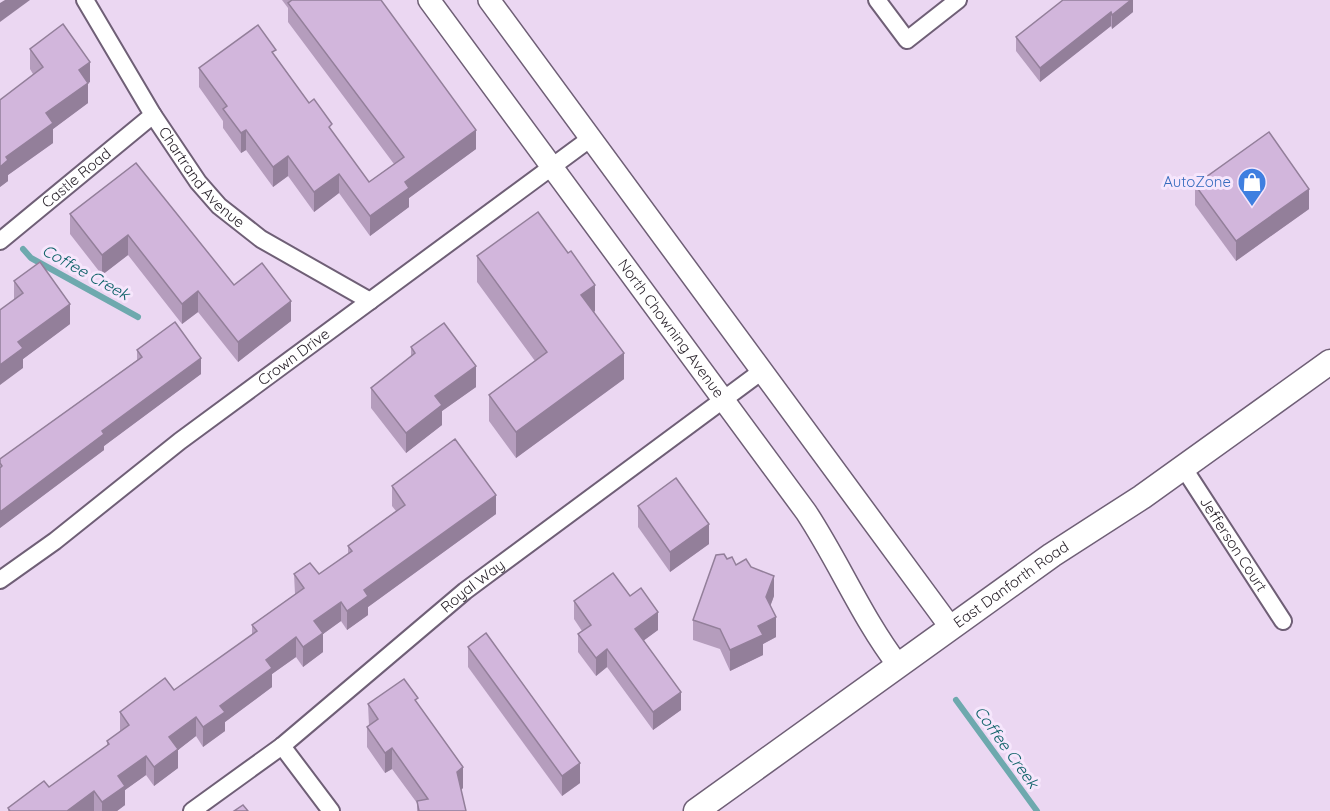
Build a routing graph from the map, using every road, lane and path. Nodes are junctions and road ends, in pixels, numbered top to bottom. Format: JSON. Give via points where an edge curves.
{"nodes":[{"id":1,"x":85,"y":0,"type":"edge"},
{"id":2,"x":429,"y":0,"type":"edge"},
{"id":3,"x":489,"y":0,"type":"edge"},
{"id":4,"x":877,"y":0,"type":"edge"},
{"id":5,"x":958,"y":0,"type":"edge"},
{"id":6,"x":153,"y":115,"type":"junction"},
{"id":7,"x":591,"y":138,"type":"junction"},
{"id":8,"x":552,"y":167,"type":"junction"},
{"id":9,"x":0,"y":241,"type":"edge"},
{"id":10,"x":370,"y":301,"type":"junction"},
{"id":11,"x":1330,"y":362,"type":"edge"},
{"id":12,"x":762,"y":371,"type":"junction"},
{"id":13,"x":723,"y":400,"type":"junction"},
{"id":14,"x":1183,"y":467,"type":"junction"},
{"id":15,"x":0,"y":580,"type":"edge"},
{"id":16,"x":1282,"y":621,"type":"dead end"},
{"id":17,"x":951,"y":628,"type":"junction"},
{"id":18,"x":898,"y":665,"type":"junction"},
{"id":19,"x":282,"y":746,"type":"junction"},
{"id":20,"x":192,"y":811,"type":"edge"},
{"id":21,"x":331,"y":811,"type":"edge"},
{"id":22,"x":696,"y":811,"type":"edge"}],
"edges":[{"from":1,"to":6,"type":"street","name":"Chartrand Avenue"},
{"from":2,"to":8,"type":"street","name":"North Chowning Avenue"},
{"from":3,"to":7,"type":"street"},
{"from":4,"to":5,"type":"street","via":[[907,39]]},
{"from":6,"to":9,"type":"street","name":"Castle Road"},
{"from":6,"to":10,"type":"street","name":"Chartrand Avenue","via":[[219,206],[261,239]]},
{"from":7,"to":8,"type":"street","name":"Crown Drive"},
{"from":7,"to":12,"type":"street"},
{"from":8,"to":10,"type":"street","name":"Crown Drive"},
{"from":8,"to":13,"type":"street","name":"North Chowning Avenue"},
{"from":10,"to":15,"type":"street","name":"Crown Drive"},
{"from":11,"to":14,"type":"main road","name":"East Danforth Road"},
{"from":12,"to":13,"type":"street","name":"Royal Way"},
{"from":12,"to":17,"type":"street"},
{"from":13,"to":18,"type":"street","name":"North Chowning Avenue","via":[[828,545],[879,641]]},
{"from":13,"to":19,"type":"street","name":"Royal Way","via":[[465,591]]},
{"from":14,"to":16,"type":"street","name":"Jefferson Court"},
{"from":14,"to":17,"type":"main road","name":"East Danforth Road"},
{"from":17,"to":18,"type":"main road","name":"East Danforth Road"},
{"from":18,"to":22,"type":"main road","name":"East Danforth Road"},
{"from":19,"to":20,"type":"street","name":"Royal Way"},
{"from":19,"to":21,"type":"street"}]}
